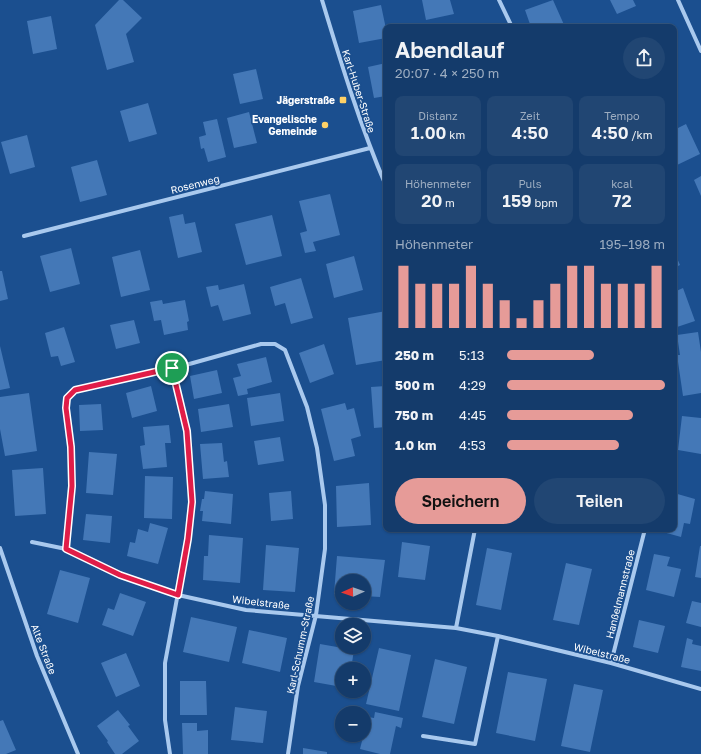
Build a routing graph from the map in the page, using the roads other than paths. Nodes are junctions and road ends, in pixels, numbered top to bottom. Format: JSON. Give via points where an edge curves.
{"nodes":[{"id":1,"x":322,"y":0,"type":"edge"},
{"id":2,"x":499,"y":0,"type":"edge"},
{"id":3,"x":678,"y":0,"type":"edge"},
{"id":4,"x":511,"y":24,"type":"edge"},
{"id":5,"x":701,"y":51,"type":"edge"},
{"id":6,"x":370,"y":148,"type":"junction"},
{"id":7,"x":383,"y":179,"type":"edge"},
{"id":8,"x":24,"y":236,"type":"dead end"},
{"id":9,"x":172,"y":368,"type":"junction"},
{"id":10,"x":474,"y":532,"type":"edge"},
{"id":11,"x":644,"y":532,"type":"edge"},
{"id":12,"x":32,"y":542,"type":"dead end"},
{"id":13,"x":0,"y":548,"type":"edge"},
{"id":14,"x":66,"y":549,"type":"junction"},
{"id":15,"x":178,"y":595,"type":"junction"},
{"id":16,"x":316,"y":615,"type":"junction"},
{"id":17,"x":456,"y":628,"type":"junction"},
{"id":18,"x":498,"y":636,"type":"junction"},
{"id":19,"x":611,"y":663,"type":"junction"},
{"id":20,"x":701,"y":689,"type":"edge"},
{"id":21,"x":424,"y":736,"type":"dead end"},
{"id":22,"x":78,"y":754,"type":"edge"},
{"id":23,"x":170,"y":754,"type":"edge"},
{"id":24,"x":288,"y":754,"type":"edge"}],
"edges":[{"from":1,"to":6,"type":"street","name":"Karl-Huber-Straße"},
{"from":2,"to":4,"type":"street"},
{"from":3,"to":5,"type":"street"},
{"from":6,"to":7,"type":"street","name":"Karl-Huber-Straße"},
{"from":6,"to":8,"type":"street","name":"Rosenweg"},
{"from":9,"to":14,"type":"street","name":"Karl-Schumm-Straße","via":[[75,390],[67,398],[72,486]]},
{"from":9,"to":15,"type":"street","via":[[187,431],[192,502]]},
{"from":9,"to":16,"type":"street","name":"Karl-Schumm-Straße","via":[[261,344],[275,344],[285,350],[307,407],[317,448],[325,505],[325,549]]},
{"from":10,"to":17,"type":"street"},
{"from":11,"to":19,"type":"street","name":"Hanßelmannstraße"},
{"from":12,"to":14,"type":"street","name":"Wibelstraße"},
{"from":13,"to":22,"type":"street","name":"Alte Straße","via":[[37,656]]},
{"from":14,"to":15,"type":"street","name":"Wibelstraße","via":[[120,575]]},
{"from":15,"to":16,"type":"street","name":"Wibelstraße","via":[[246,610]]},
{"from":15,"to":23,"type":"street","via":[[165,663],[165,720]]},
{"from":16,"to":17,"type":"street","name":"Wibelstraße"},
{"from":16,"to":24,"type":"street","name":"Karl-Schumm-Straße","via":[[298,686]]},
{"from":17,"to":18,"type":"street","name":"Wibelstraße"},
{"from":18,"to":19,"type":"street","name":"Wibelstraße"},
{"from":18,"to":21,"type":"street","via":[[475,744]]},
{"from":19,"to":20,"type":"street","name":"Wibelstraße"}]}
